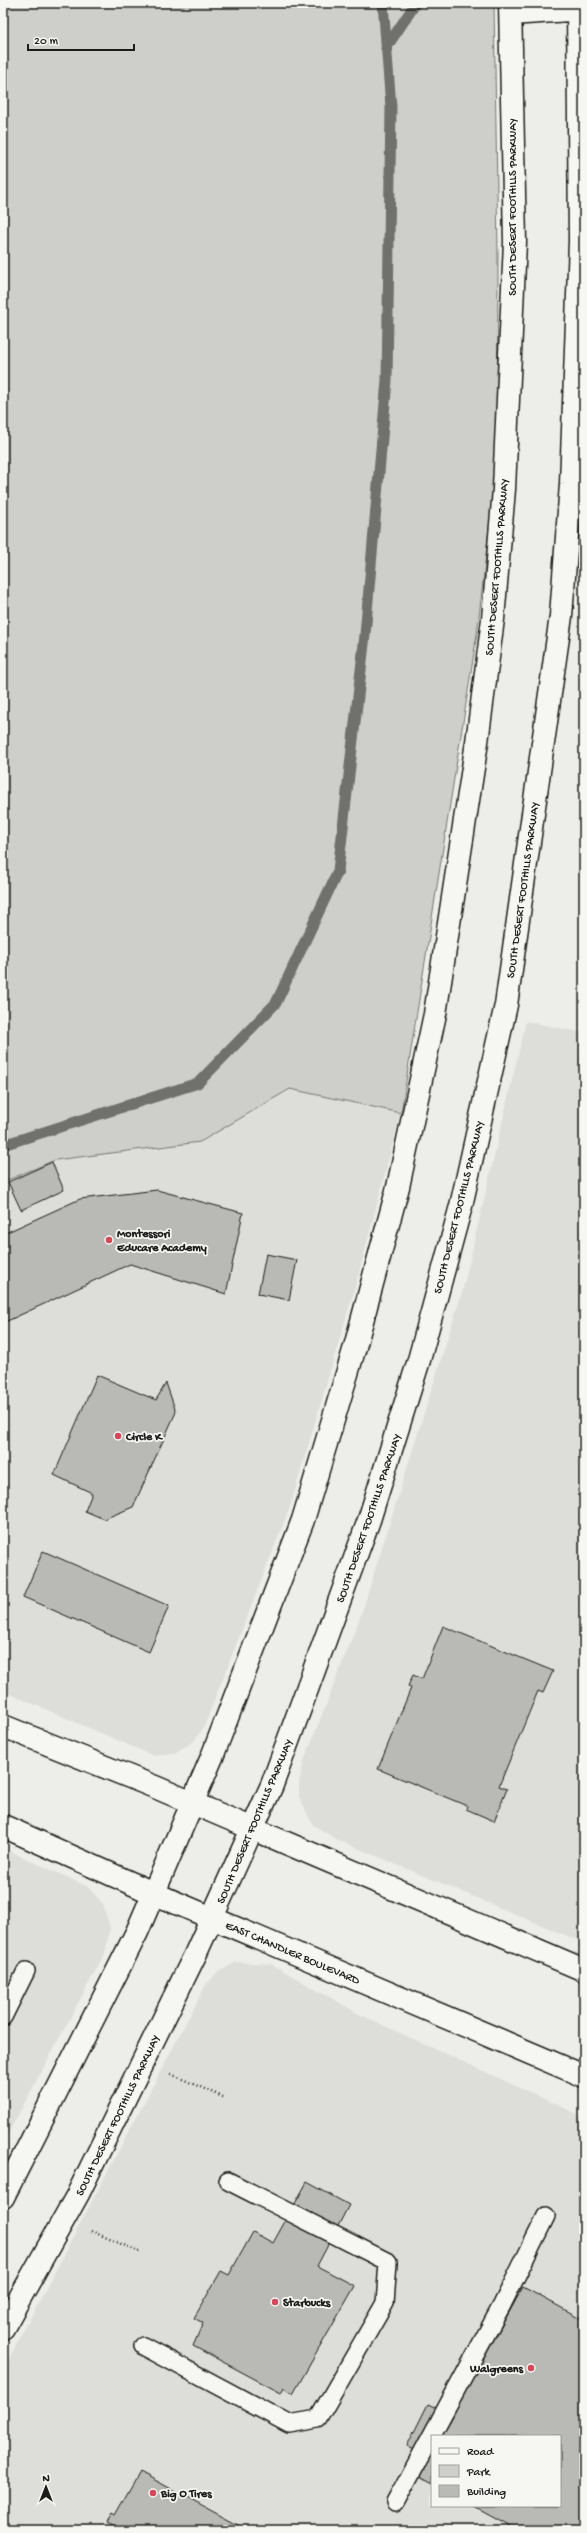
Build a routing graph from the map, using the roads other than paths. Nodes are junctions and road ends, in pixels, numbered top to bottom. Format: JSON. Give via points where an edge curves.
{"nodes":[{"id":1,"x":580,"y":7,"type":"edge"},
{"id":2,"x":510,"y":8,"type":"edge"},
{"id":3,"x":3,"y":1726,"type":"edge"},
{"id":4,"x":192,"y":1802,"type":"junction"},
{"id":5,"x":3,"y":1826,"type":"edge"},
{"id":6,"x":253,"y":1828,"type":"junction"},
{"id":7,"x":153,"y":1893,"type":"junction"},
{"id":8,"x":213,"y":1918,"type":"junction"},
{"id":9,"x":584,"y":1970,"type":"edge"},
{"id":10,"x":26,"y":1971,"type":"dead end"},
{"id":11,"x":3,"y":2017,"type":"edge"},
{"id":12,"x":584,"y":2076,"type":"edge"},
{"id":13,"x":228,"y":2181,"type":"dead end"},
{"id":14,"x":3,"y":2197,"type":"edge"},
{"id":15,"x":546,"y":2216,"type":"dead end"},
{"id":16,"x":3,"y":2328,"type":"edge"},
{"id":17,"x":143,"y":2346,"type":"dead end"},
{"id":18,"x":432,"y":2435,"type":"edge"},
{"id":19,"x":431,"y":2436,"type":"edge"},
{"id":20,"x":395,"y":2503,"type":"dead end"}],
"edges":[{"from":1,"to":2,"type":"street"},
{"from":1,"to":6,"type":"street","name":"SOUTH DESERT FOOTHILLS PARKWAY","via":[[580,241],[569,507],[561,616],[506,1005],[461,1206],[419,1360],[369,1520]]},
{"from":2,"to":4,"type":"street","name":"SOUTH DESERT FOOTHILLS PARKWAY","via":[[515,242],[504,489],[491,634],[435,1014],[396,1194],[355,1348],[303,1520]]},
{"from":3,"to":4,"type":"street"},
{"from":4,"to":6,"type":"street"},
{"from":4,"to":7,"type":"street","name":"SOUTH DESERT FOOTHILLS PARKWAY"},
{"from":5,"to":7,"type":"street","name":"EAST CHANDLER BOULEVARD"},
{"from":6,"to":8,"type":"street","name":"SOUTH DESERT FOOTHILLS PARKWAY"},
{"from":6,"to":9,"type":"street"},
{"from":7,"to":8,"type":"street","name":"EAST CHANDLER BOULEVARD"},
{"from":7,"to":14,"type":"street","name":"SOUTH DESERT FOOTHILLS PARKWAY","via":[[137,1932]]},
{"from":8,"to":12,"type":"street","name":"EAST CHANDLER BOULEVARD"},
{"from":8,"to":16,"type":"street","name":"SOUTH DESERT FOOTHILLS PARKWAY","via":[[75,2200]]},
{"from":10,"to":11,"type":"lane"},
{"from":13,"to":17,"type":"lane","via":[[388,2262],[385,2303],[318,2419],[289,2424]]},
{"from":15,"to":18,"type":"lane","via":[[502,2305]]},
{"from":19,"to":20,"type":"lane"}]}
